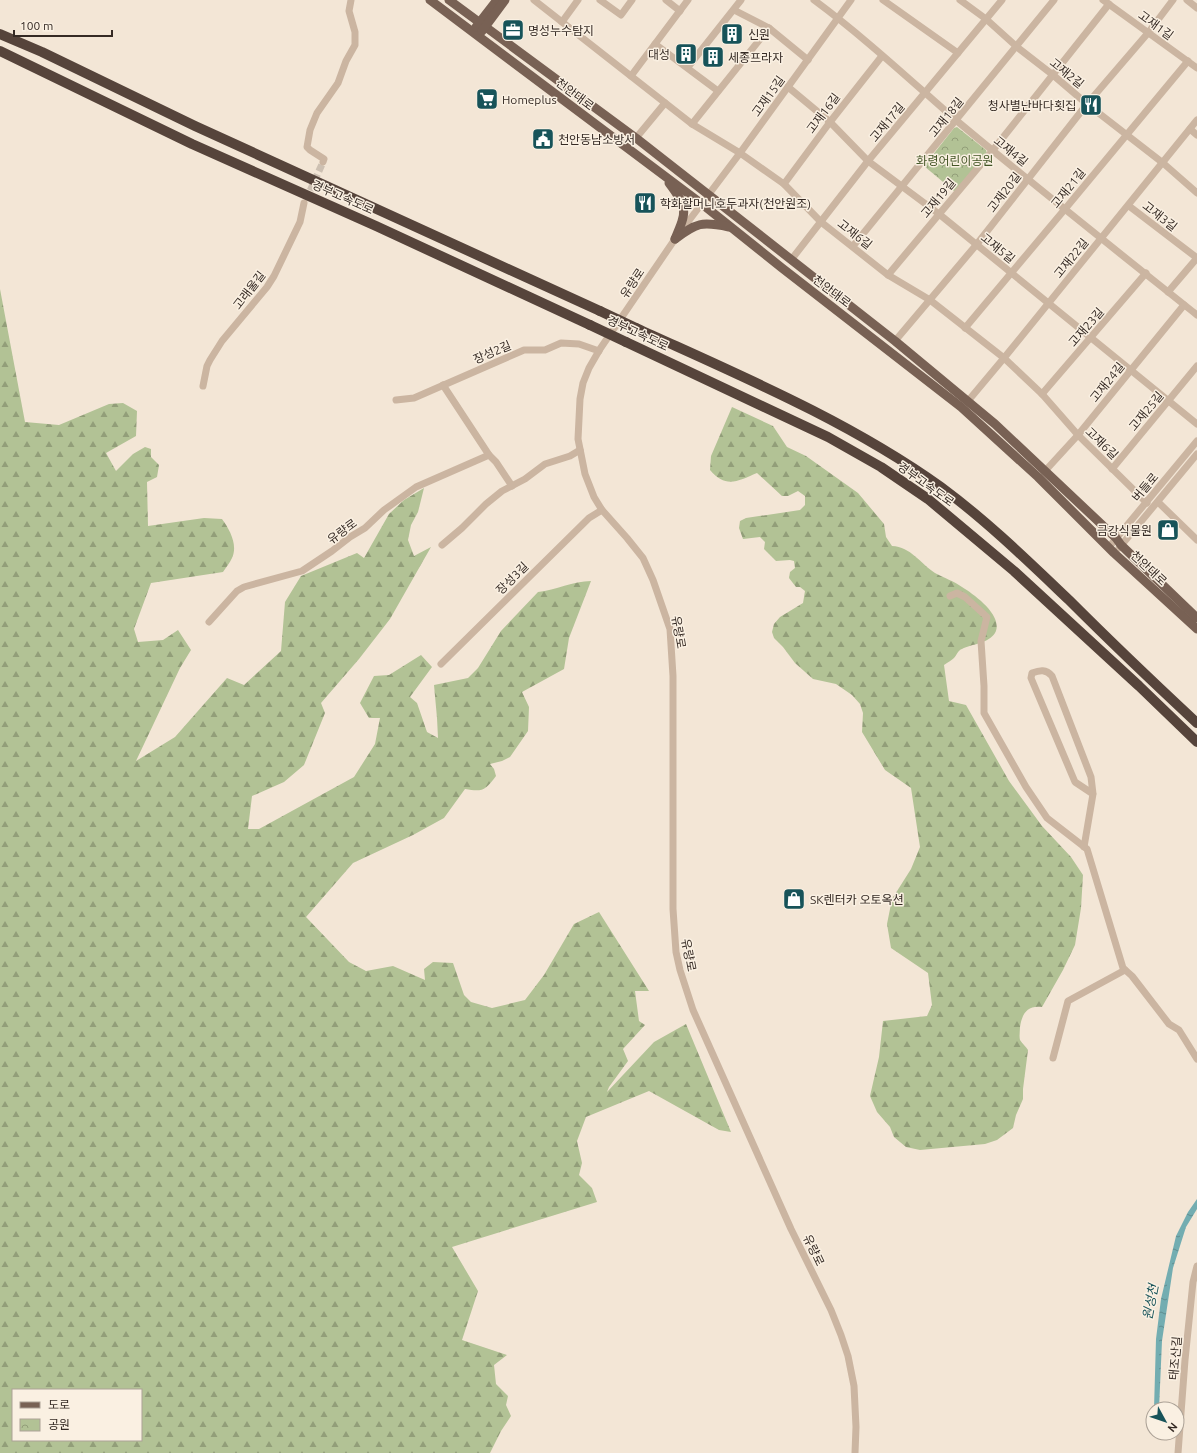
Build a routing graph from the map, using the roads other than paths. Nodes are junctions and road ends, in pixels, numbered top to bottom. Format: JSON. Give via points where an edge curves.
{"nodes":[{"id":1,"x":351,"y":0,"type":"edge"},
{"id":2,"x":430,"y":0,"type":"edge"},
{"id":3,"x":449,"y":0,"type":"edge"},
{"id":4,"x":497,"y":0,"type":"edge"},
{"id":5,"x":505,"y":0,"type":"edge"},
{"id":6,"x":534,"y":0,"type":"edge"},
{"id":7,"x":578,"y":0,"type":"edge"},
{"id":8,"x":600,"y":0,"type":"edge"},
{"id":9,"x":632,"y":0,"type":"edge"},
{"id":10,"x":666,"y":0,"type":"edge"},
{"id":11,"x":688,"y":0,"type":"edge"},
{"id":12,"x":741,"y":0,"type":"edge"},
{"id":13,"x":814,"y":0,"type":"edge"},
{"id":14,"x":851,"y":0,"type":"edge"},
{"id":15,"x":883,"y":0,"type":"edge"},
{"id":16,"x":960,"y":0,"type":"edge"},
{"id":17,"x":1002,"y":0,"type":"edge"},
{"id":18,"x":1054,"y":0,"type":"edge"},
{"id":19,"x":1173,"y":0,"type":"edge"},
{"id":20,"x":1187,"y":0,"type":"edge"},
{"id":21,"x":1106,"y":2,"type":"edge"},
{"id":22,"x":1197,"y":8,"type":"edge"},
{"id":23,"x":734,"y":10,"type":"junction"},
{"id":24,"x":680,"y":11,"type":"junction"},
{"id":25,"x":839,"y":19,"type":"junction"},
{"id":26,"x":986,"y":19,"type":"junction"},
{"id":27,"x":562,"y":22,"type":"junction"},
{"id":28,"x":482,"y":25,"type":"junction"},
{"id":29,"x":769,"y":28,"type":"junction"},
{"id":30,"x":0,"y":34,"type":"edge"},
{"id":31,"x":474,"y":34,"type":"junction"},
{"id":32,"x":1148,"y":34,"type":"junction"},
{"id":33,"x":655,"y":44,"type":"junction"},
{"id":34,"x":1017,"y":47,"type":"junction"},
{"id":35,"x":0,"y":51,"type":"edge"},
{"id":36,"x":958,"y":53,"type":"junction"},
{"id":37,"x":882,"y":56,"type":"junction"},
{"id":38,"x":808,"y":60,"type":"junction"},
{"id":39,"x":1188,"y":61,"type":"junction"},
{"id":40,"x":688,"y":67,"type":"junction"},
{"id":41,"x":1197,"y":68,"type":"edge"},
{"id":42,"x":1053,"y":75,"type":"junction"},
{"id":43,"x":631,"y":76,"type":"junction"},
{"id":44,"x":788,"y":87,"type":"junction"},
{"id":45,"x":718,"y":91,"type":"junction"},
{"id":46,"x":926,"y":93,"type":"junction"},
{"id":47,"x":665,"y":102,"type":"junction"},
{"id":48,"x":1088,"y":104,"type":"junction"},
{"id":49,"x":957,"y":120,"type":"junction"},
{"id":50,"x":1197,"y":120,"type":"edge"},
{"id":51,"x":830,"y":122,"type":"junction"},
{"id":52,"x":692,"y":124,"type":"junction"},
{"id":53,"x":1190,"y":129,"type":"junction"},
{"id":54,"x":1126,"y":134,"type":"junction"},
{"id":55,"x":1197,"y":135,"type":"edge"},
{"id":56,"x":636,"y":138,"type":"junction"},
{"id":57,"x":993,"y":150,"type":"junction"},
{"id":58,"x":740,"y":153,"type":"junction"},
{"id":59,"x":868,"y":161,"type":"junction"},
{"id":60,"x":323,"y":162,"type":"dead end"},
{"id":61,"x":1163,"y":163,"type":"junction"},
{"id":62,"x":663,"y":174,"type":"junction"},
{"id":63,"x":1028,"y":179,"type":"junction"},
{"id":64,"x":784,"y":184,"type":"junction"},
{"id":65,"x":902,"y":187,"type":"junction"},
{"id":66,"x":1197,"y":192,"type":"edge"},
{"id":67,"x":709,"y":194,"type":"junction"},
{"id":68,"x":304,"y":203,"type":"tunnel mouth"},
{"id":69,"x":702,"y":204,"type":"junction"},
{"id":70,"x":1128,"y":206,"type":"junction"},
{"id":71,"x":1065,"y":209,"type":"junction"},
{"id":72,"x":940,"y":214,"type":"junction"},
{"id":73,"x":821,"y":222,"type":"junction"},
{"id":74,"x":731,"y":227,"type":"junction"},
{"id":75,"x":675,"y":239,"type":"junction"},
{"id":76,"x":1101,"y":239,"type":"junction"},
{"id":77,"x":977,"y":244,"type":"junction"},
{"id":78,"x":853,"y":246,"type":"junction"},
{"id":79,"x":1197,"y":258,"type":"edge"},
{"id":80,"x":791,"y":260,"type":"junction"},
{"id":81,"x":1012,"y":273,"type":"junction"},
{"id":82,"x":1146,"y":274,"type":"junction"},
{"id":83,"x":888,"y":275,"type":"junction"},
{"id":84,"x":1168,"y":292,"type":"junction"},
{"id":85,"x":930,"y":300,"type":"junction"},
{"id":86,"x":1048,"y":303,"type":"junction"},
{"id":87,"x":1184,"y":305,"type":"junction"},
{"id":88,"x":1197,"y":315,"type":"edge"},
{"id":89,"x":965,"y":328,"type":"junction"},
{"id":90,"x":1091,"y":338,"type":"junction"},
{"id":91,"x":895,"y":341,"type":"junction"},
{"id":92,"x":599,"y":351,"type":"junction"},
{"id":93,"x":1004,"y":358,"type":"junction"},
{"id":94,"x":1197,"y":366,"type":"edge"},
{"id":95,"x":1130,"y":371,"type":"junction"},
{"id":96,"x":443,"y":385,"type":"junction"},
{"id":97,"x":203,"y":386,"type":"dead end"},
{"id":98,"x":1042,"y":394,"type":"junction"},
{"id":99,"x":396,"y":400,"type":"dead end"},
{"id":100,"x":968,"y":401,"type":"junction"},
{"id":101,"x":1169,"y":401,"type":"junction"},
{"id":102,"x":1197,"y":424,"type":"edge"},
{"id":103,"x":1078,"y":435,"type":"junction"},
{"id":104,"x":1197,"y":441,"type":"edge"},
{"id":105,"x":580,"y":450,"type":"junction"},
{"id":106,"x":1197,"y":454,"type":"edge"},
{"id":107,"x":489,"y":455,"type":"junction"},
{"id":108,"x":1112,"y":469,"type":"junction"},
{"id":109,"x":1045,"y":471,"type":"junction"},
{"id":110,"x":512,"y":486,"type":"junction"},
{"id":111,"x":1158,"y":502,"type":"junction"},
{"id":112,"x":1147,"y":503,"type":"junction"},
{"id":113,"x":602,"y":510,"type":"junction"},
{"id":114,"x":1197,"y":540,"type":"edge"},
{"id":115,"x":1119,"y":541,"type":"junction"},
{"id":116,"x":442,"y":545,"type":"dead end"},
{"id":117,"x":1112,"y":550,"type":"junction"},
{"id":118,"x":950,"y":596,"type":"dead end"},
{"id":119,"x":1196,"y":615,"type":"edge"},
{"id":120,"x":209,"y":622,"type":"dead end"},
{"id":121,"x":1197,"y":629,"type":"edge"},
{"id":122,"x":441,"y":664,"type":"dead end"},
{"id":123,"x":1197,"y":723,"type":"edge"},
{"id":124,"x":1197,"y":742,"type":"edge"},
{"id":125,"x":1093,"y":794,"type":"junction"},
{"id":126,"x":1084,"y":847,"type":"junction"},
{"id":127,"x":1125,"y":970,"type":"junction"},
{"id":128,"x":1053,"y":1058,"type":"dead end"},
{"id":129,"x":1197,"y":1059,"type":"edge"},
{"id":130,"x":1197,"y":1266,"type":"edge"},
{"id":131,"x":1178,"y":1450,"type":"edge"},
{"id":132,"x":855,"y":1453,"type":"edge"},
{"id":133,"x":1185,"y":1453,"type":"edge"}],
"edges":[{"from":1,"to":60,"type":"street","via":[[349,11],[355,32],[355,46],[338,83],[317,113],[307,147],[324,159]]},
{"from":2,"to":31,"type":"main road","name":"천안대로"},
{"from":3,"to":28,"type":"main road","name":"천안대로"},
{"from":4,"to":28,"type":"main road"},
{"from":5,"to":28,"type":"main road"},
{"from":6,"to":27,"type":"street","name":"고재6길"},
{"from":7,"to":27,"type":"street"},
{"from":8,"to":9,"type":"street","via":[[621,15]]},
{"from":10,"to":24,"type":"street"},
{"from":11,"to":24,"type":"street"},
{"from":12,"to":23,"type":"street"},
{"from":13,"to":25,"type":"street","name":"고재4길"},
{"from":14,"to":25,"type":"street","name":"고재15길"},
{"from":15,"to":36,"type":"street"},
{"from":16,"to":26,"type":"street","name":"고재2길"},
{"from":17,"to":26,"type":"street","name":"고재17길"},
{"from":18,"to":34,"type":"street","name":"고재18길"},
{"from":19,"to":32,"type":"street","name":"고재20길"},
{"from":20,"to":22,"type":"street"},
{"from":21,"to":32,"type":"street","name":"고재1길"},
{"from":21,"to":42,"type":"street","name":"고재19길"},
{"from":23,"to":29,"type":"street"},
{"from":23,"to":40,"type":"street"},
{"from":24,"to":33,"type":"street"},
{"from":25,"to":37,"type":"street","name":"고재4길"},
{"from":25,"to":38,"type":"street","name":"고재15길"},
{"from":26,"to":34,"type":"street","name":"고재2길"},
{"from":26,"to":36,"type":"street","name":"고재17길"},
{"from":27,"to":43,"type":"street","name":"고재6길"},
{"from":28,"to":31,"type":"main road"},
{"from":28,"to":56,"type":"main road","name":"천안대로"},
{"from":29,"to":38,"type":"street"},
{"from":29,"to":45,"type":"street"},
{"from":30,"to":123,"type":"highway","name":"경부고속도로","bridge":true,"via":[[756,383],[895,456],[942,488],[1025,558]]},
{"from":31,"to":62,"type":"main road","name":"천안대로"},
{"from":32,"to":39,"type":"street","name":"고재1길"},
{"from":32,"to":48,"type":"street","name":"고재20길"},
{"from":33,"to":40,"type":"street"},
{"from":33,"to":43,"type":"street"},
{"from":34,"to":42,"type":"street","name":"고재2길"},
{"from":34,"to":49,"type":"street","name":"고재18길"},
{"from":35,"to":124,"type":"highway","name":"경부고속도로","bridge":true,"via":[[192,144],[376,226],[828,437],[881,467],[928,499],[1014,572]]},
{"from":36,"to":46,"type":"street","name":"고재17길"},
{"from":37,"to":46,"type":"street","name":"고재4길"},
{"from":37,"to":51,"type":"street","name":"고재16길"},
{"from":38,"to":44,"type":"street","name":"고재15길"},
{"from":39,"to":41,"type":"street","name":"고재1길"},
{"from":39,"to":54,"type":"street","name":"고재21길"},
{"from":40,"to":45,"type":"street"},
{"from":42,"to":48,"type":"street","name":"고재2길"},
{"from":42,"to":57,"type":"street","name":"고재19길"},
{"from":43,"to":47,"type":"street","name":"고재6길"},
{"from":44,"to":51,"type":"street","name":"고재5길"},
{"from":44,"to":58,"type":"street","name":"고재15길"},
{"from":45,"to":52,"type":"street"},
{"from":46,"to":49,"type":"street","name":"고재4길"},
{"from":46,"to":59,"type":"street","name":"고재17길"},
{"from":47,"to":52,"type":"street","name":"고재6길"},
{"from":47,"to":56,"type":"street"},
{"from":48,"to":54,"type":"street","name":"고재2길"},
{"from":48,"to":63,"type":"street","name":"고재20길"},
{"from":49,"to":57,"type":"street","name":"고재4길"},
{"from":49,"to":65,"type":"street","name":"고재18길"},
{"from":50,"to":53,"type":"street","name":"고재22길"},
{"from":51,"to":59,"type":"street","name":"고재5길"},
{"from":51,"to":64,"type":"street","name":"고재16길"},
{"from":52,"to":58,"type":"street","name":"고재6길"},
{"from":53,"to":55,"type":"street"},
{"from":53,"to":61,"type":"street","name":"고재22길"},
{"from":54,"to":61,"type":"street","name":"고재2길"},
{"from":54,"to":71,"type":"street","name":"고재21길"},
{"from":56,"to":67,"type":"main road","name":"천안대로"},
{"from":57,"to":63,"type":"street","name":"고재4길"},
{"from":57,"to":72,"type":"street","name":"고재19길"},
{"from":58,"to":64,"type":"street","name":"고재6길"},
{"from":58,"to":67,"type":"street","name":"고재15길"},
{"from":59,"to":65,"type":"street","name":"고재5길"},
{"from":59,"to":73,"type":"street","name":"고재17길"},
{"from":61,"to":66,"type":"street","name":"고재2길"},
{"from":61,"to":70,"type":"street","name":"고재22길"},
{"from":62,"to":69,"type":"main road","name":"천안대로"},
{"from":62,"to":75,"type":"main road","via":[[681,199],[685,213]]},
{"from":63,"to":71,"type":"street","name":"고재4길"},
{"from":63,"to":77,"type":"street","name":"고재20길"},
{"from":64,"to":73,"type":"street","name":"고재6길"},
{"from":65,"to":72,"type":"street","name":"고재5길"},
{"from":65,"to":78,"type":"street","name":"고재18길"},
{"from":67,"to":69,"type":"street","name":"고재15길"},
{"from":67,"to":80,"type":"main road","name":"천안대로"},
{"from":68,"to":97,"type":"street","name":"고래울길","via":[[300,222],[274,276],[222,340],[207,366]]},
{"from":69,"to":74,"type":"main road","name":"천안대로"},
{"from":69,"to":75,"type":"street","name":"유량로"},
{"from":70,"to":76,"type":"street","name":"고재22길"},
{"from":70,"to":79,"type":"street","name":"고재3길"},
{"from":71,"to":76,"type":"street","name":"고재4길"},
{"from":71,"to":81,"type":"street","name":"고재21길"},
{"from":72,"to":77,"type":"street","name":"고재5길"},
{"from":72,"to":83,"type":"street","name":"고재19길"},
{"from":73,"to":78,"type":"street","name":"고재6길"},
{"from":73,"to":80,"type":"street","name":"고재17길"},
{"from":74,"to":75,"type":"main road","via":[[712,223],[698,224]]},
{"from":74,"to":117,"type":"main road","name":"천안대로","via":[[961,407],[1038,477]]},
{"from":75,"to":92,"type":"street","name":"유량로"},
{"from":76,"to":82,"type":"street","name":"고재4길"},
{"from":76,"to":86,"type":"street","name":"고재22길"},
{"from":77,"to":81,"type":"street","name":"고재5길"},
{"from":77,"to":85,"type":"street","name":"고재20길"},
{"from":78,"to":83,"type":"street","name":"고재6길"},
{"from":79,"to":84,"type":"street","name":"고재3길"},
{"from":80,"to":91,"type":"main road","name":"천안대로"},
{"from":81,"to":86,"type":"street","name":"고재5길"},
{"from":81,"to":89,"type":"street","name":"고재21길"},
{"from":82,"to":84,"type":"street","name":"고재4길"},
{"from":82,"to":90,"type":"street","name":"고재23길"},
{"from":83,"to":85,"type":"street","name":"고재6길"},
{"from":84,"to":87,"type":"street","name":"고재4길"},
{"from":85,"to":89,"type":"street","name":"고재6길"},
{"from":85,"to":91,"type":"street","name":"고재20길"},
{"from":86,"to":90,"type":"street","name":"고재5길"},
{"from":86,"to":93,"type":"street","name":"고재22길"},
{"from":87,"to":88,"type":"street","name":"고재4길"},
{"from":87,"to":95,"type":"street","name":"고재24길"},
{"from":89,"to":93,"type":"street","name":"고재6길"},
{"from":90,"to":95,"type":"street","name":"고재5길"},
{"from":90,"to":98,"type":"street","name":"고재23길"},
{"from":91,"to":100,"type":"main road","name":"천안대로"},
{"from":92,"to":96,"type":"street","name":"장성2길","via":[[579,344],[561,343],[545,350],[524,350]]},
{"from":92,"to":105,"type":"street","name":"유량로","via":[[585,378],[580,400]]},
{"from":93,"to":98,"type":"street","name":"고재6길"},
{"from":93,"to":100,"type":"street","name":"고재22길"},
{"from":94,"to":101,"type":"street","name":"고재25길"},
{"from":95,"to":101,"type":"street","name":"고재5길"},
{"from":95,"to":103,"type":"street","name":"고재24길"},
{"from":96,"to":99,"type":"street","name":"장성2길","via":[[414,398]]},
{"from":96,"to":107,"type":"street"},
{"from":98,"to":103,"type":"street","name":"고재6길"},
{"from":100,"to":109,"type":"main road","name":"천안대로"},
{"from":101,"to":102,"type":"street","name":"고재5길"},
{"from":101,"to":108,"type":"street","name":"고재25길"},
{"from":103,"to":108,"type":"street","name":"고재6길"},
{"from":103,"to":109,"type":"street","name":"고재24길"},
{"from":104,"to":112,"type":"street","name":"버들로"},
{"from":105,"to":110,"type":"street","via":[[545,464]]},
{"from":105,"to":113,"type":"street","name":"유량로","via":[[585,474]]},
{"from":106,"to":111,"type":"street","name":"버들로"},
{"from":107,"to":110,"type":"street"},
{"from":107,"to":120,"type":"street","name":"유량로","via":[[416,487],[364,528],[302,571],[244,587]]},
{"from":108,"to":112,"type":"street","name":"고재6길"},
{"from":109,"to":115,"type":"main road","name":"천안대로"},
{"from":110,"to":116,"type":"street","via":[[486,504]]},
{"from":111,"to":114,"type":"street"},
{"from":111,"to":115,"type":"street","name":"버들로"},
{"from":112,"to":115,"type":"street","name":"버들로"},
{"from":113,"to":122,"type":"street","name":"장성3길","via":[[589,518]]},
{"from":113,"to":132,"type":"street","name":"유량로","via":[[643,558],[670,629],[673,682],[673,909],[680,970],[693,1010],[841,1335],[854,1386]]},
{"from":115,"to":117,"type":"street","name":"버들로"},
{"from":115,"to":119,"type":"main road","name":"천안대로"},
{"from":117,"to":121,"type":"main road","name":"천안대로"},
{"from":118,"to":126,"type":"street","via":[[957,593],[965,597],[987,617],[981,641],[984,713],[1026,787],[1047,818]]},
{"from":125,"to":125,"type":"street","via":[[1091,777],[1052,676],[1040,670],[1032,673],[1031,678],[1075,782]]},
{"from":125,"to":126,"type":"street"},
{"from":126,"to":127,"type":"street","via":[[1087,849]]},
{"from":127,"to":128,"type":"street","via":[[1068,1001]]},
{"from":127,"to":129,"type":"street","via":[[1169,1024],[1179,1030]]},
{"from":130,"to":131,"type":"street","name":"태조산길","via":[[1193,1282]]},
{"from":131,"to":133,"type":"street"}]}
